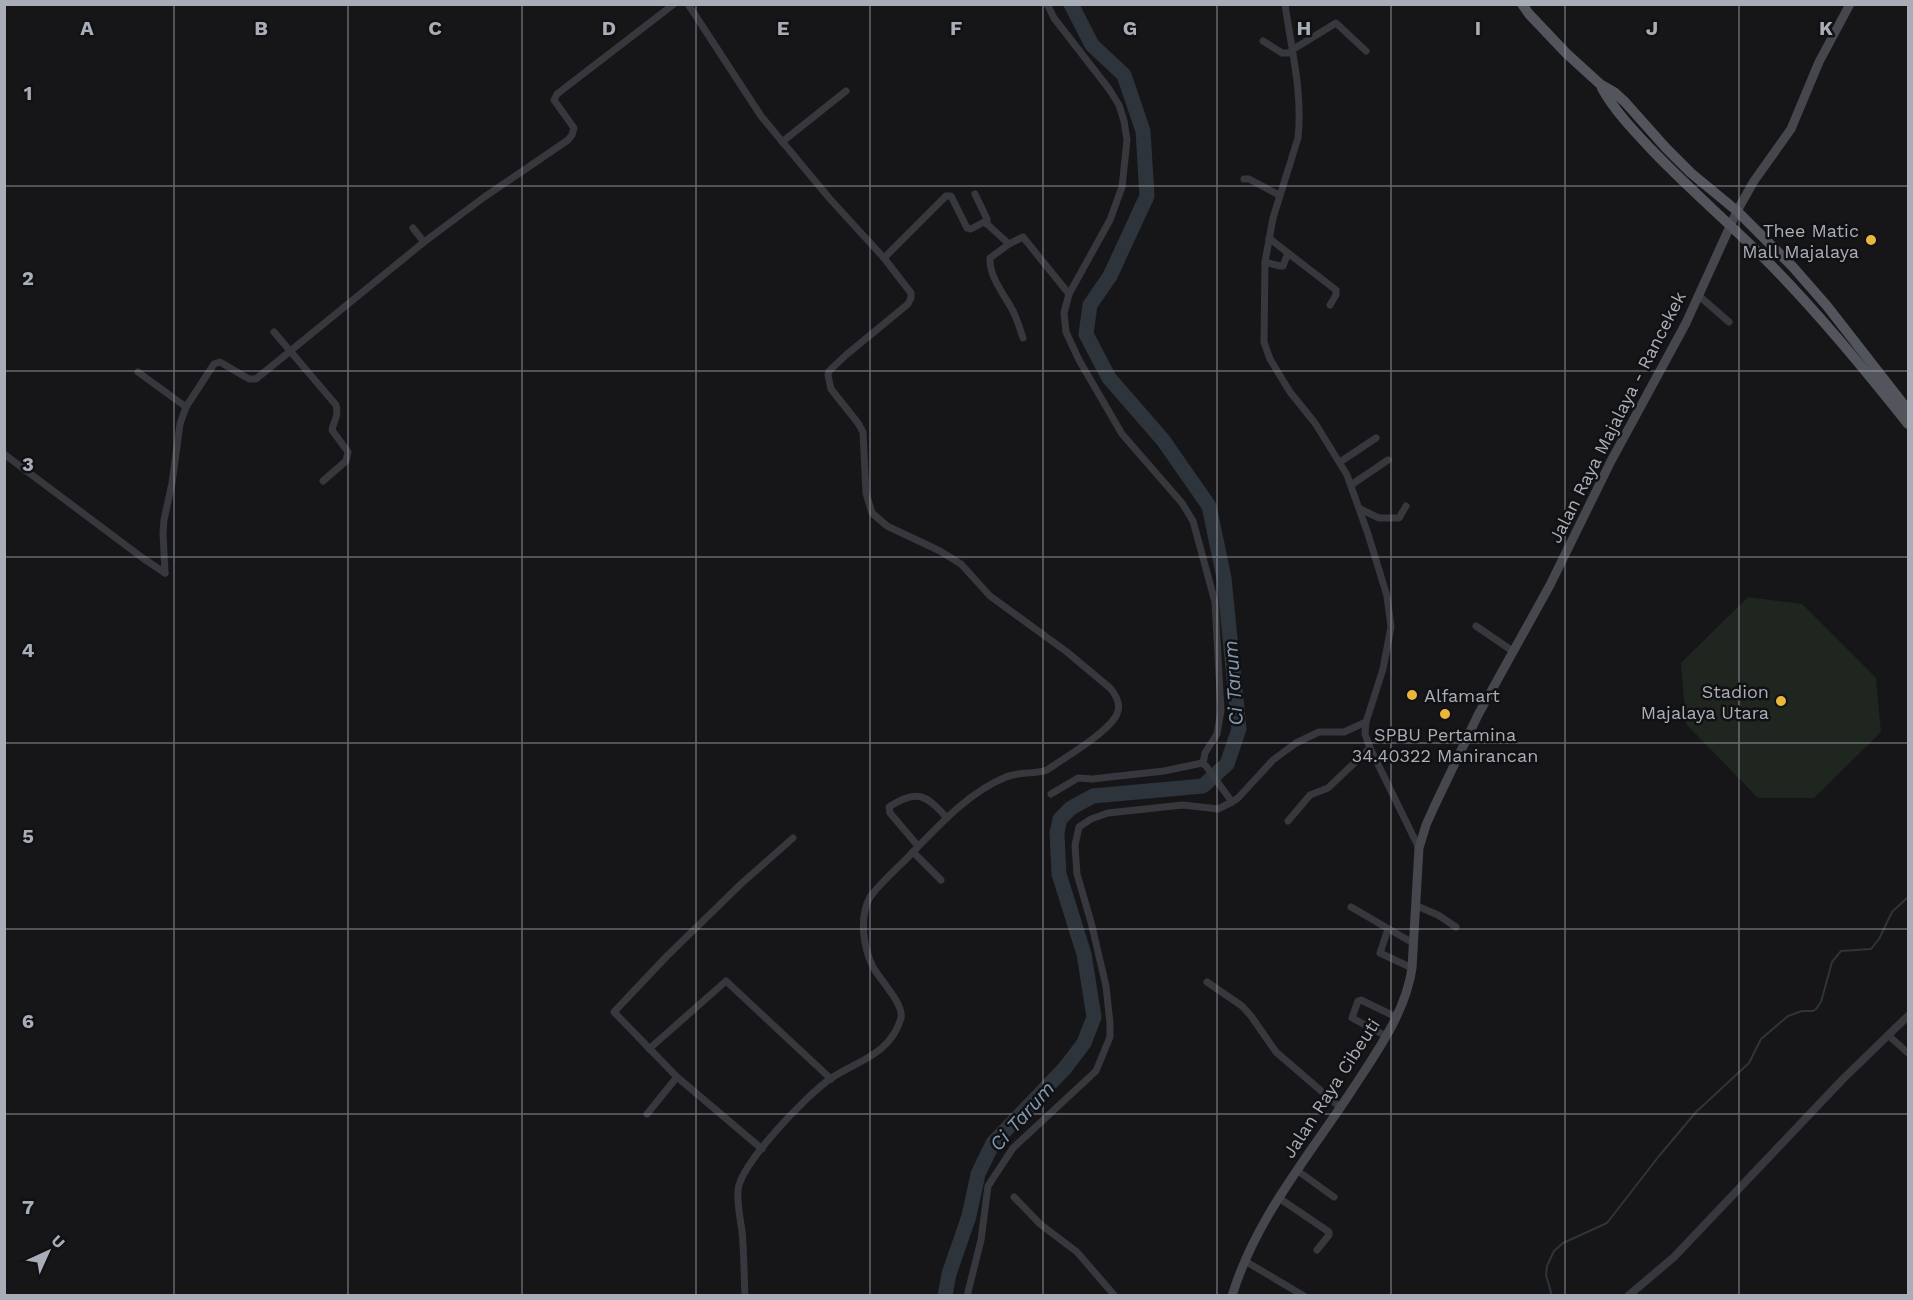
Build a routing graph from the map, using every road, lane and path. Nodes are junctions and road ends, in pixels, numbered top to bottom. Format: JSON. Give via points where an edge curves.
{"nodes":[{"id":1,"x":674,"y":4,"type":"edge"},
{"id":2,"x":688,"y":4,"type":"edge"},
{"id":3,"x":1047,"y":4,"type":"edge"},
{"id":4,"x":1285,"y":4,"type":"edge"},
{"id":5,"x":1522,"y":4,"type":"edge"},
{"id":6,"x":1850,"y":4,"type":"edge"},
{"id":7,"x":1263,"y":41,"type":"dead end"},
{"id":8,"x":1292,"y":51,"type":"junction"},
{"id":9,"x":1366,"y":51,"type":"dead end"},
{"id":10,"x":1600,"y":84,"type":"junction"},
{"id":11,"x":846,"y":91,"type":"dead end"},
{"id":12,"x":782,"y":142,"type":"junction"},
{"id":13,"x":1244,"y":179,"type":"dead end"},
{"id":14,"x":975,"y":194,"type":"dead end"},
{"id":15,"x":1279,"y":195,"type":"junction"},
{"id":16,"x":1737,"y":211,"type":"junction"},
{"id":17,"x":987,"y":224,"type":"junction"},
{"id":18,"x":1730,"y":226,"type":"junction"},
{"id":19,"x":413,"y":228,"type":"dead end"},
{"id":20,"x":1269,"y":238,"type":"junction"},
{"id":21,"x":424,"y":242,"type":"junction"},
{"id":22,"x":1009,"y":244,"type":"junction"},
{"id":23,"x":1288,"y":253,"type":"junction"},
{"id":24,"x":884,"y":258,"type":"junction"},
{"id":25,"x":1265,"y":262,"type":"junction"},
{"id":26,"x":1069,"y":294,"type":"junction"},
{"id":27,"x":1698,"y":295,"type":"junction"},
{"id":28,"x":1330,"y":305,"type":"dead end"},
{"id":29,"x":1729,"y":322,"type":"dead end"},
{"id":30,"x":274,"y":332,"type":"dead end"},
{"id":31,"x":1023,"y":338,"type":"dead end"},
{"id":32,"x":290,"y":351,"type":"junction"},
{"id":33,"x":138,"y":372,"type":"dead end"},
{"id":34,"x":186,"y":408,"type":"junction"},
{"id":35,"x":1908,"y":410,"type":"edge"},
{"id":36,"x":1908,"y":424,"type":"edge"},
{"id":37,"x":1377,"y":438,"type":"dead end"},
{"id":38,"x":4,"y":454,"type":"edge"},
{"id":39,"x":1388,"y":460,"type":"dead end"},
{"id":40,"x":1340,"y":462,"type":"junction"},
{"id":41,"x":323,"y":481,"type":"dead end"},
{"id":42,"x":1351,"y":485,"type":"junction"},
{"id":43,"x":1406,"y":506,"type":"dead end"},
{"id":44,"x":1360,"y":510,"type":"junction"},
{"id":45,"x":1476,"y":626,"type":"dead end"},
{"id":46,"x":1514,"y":652,"type":"junction"},
{"id":47,"x":1366,"y":722,"type":"junction"},
{"id":48,"x":1370,"y":748,"type":"junction"},
{"id":49,"x":1204,"y":765,"type":"junction"},
{"id":50,"x":1051,"y":794,"type":"dead end"},
{"id":51,"x":1230,"y":800,"type":"junction"},
{"id":52,"x":947,"y":818,"type":"junction"},
{"id":53,"x":1288,"y":821,"type":"dead end"},
{"id":54,"x":794,"y":838,"type":"dead end"},
{"id":55,"x":1419,"y":848,"type":"junction"},
{"id":56,"x":916,"y":849,"type":"junction"},
{"id":57,"x":941,"y":880,"type":"dead end"},
{"id":58,"x":1417,"y":906,"type":"junction"},
{"id":59,"x":1351,"y":907,"type":"dead end"},
{"id":60,"x":1456,"y":927,"type":"dead end"},
{"id":61,"x":1388,"y":929,"type":"junction"},
{"id":62,"x":1413,"y":943,"type":"junction"},
{"id":63,"x":1412,"y":968,"type":"junction"},
{"id":64,"x":1208,"y":982,"type":"dead end"},
{"id":65,"x":1908,"y":1016,"type":"edge"},
{"id":66,"x":1396,"y":1017,"type":"junction"},
{"id":67,"x":1888,"y":1035,"type":"junction"},
{"id":68,"x":1386,"y":1036,"type":"junction"},
{"id":69,"x":649,"y":1049,"type":"junction"},
{"id":70,"x":1908,"y":1053,"type":"edge"},
{"id":71,"x":677,"y":1077,"type":"junction"},
{"id":72,"x":831,"y":1079,"type":"junction"},
{"id":73,"x":1341,"y":1108,"type":"junction"},
{"id":74,"x":647,"y":1114,"type":"dead end"},
{"id":75,"x":762,"y":1149,"type":"junction"},
{"id":76,"x":1298,"y":1171,"type":"junction"},
{"id":77,"x":1014,"y":1197,"type":"dead end"},
{"id":78,"x":1334,"y":1197,"type":"dead end"},
{"id":79,"x":1279,"y":1198,"type":"junction"},
{"id":80,"x":1317,"y":1250,"type":"dead end"},
{"id":81,"x":1245,"y":1261,"type":"junction"},
{"id":82,"x":745,"y":1296,"type":"edge"},
{"id":83,"x":967,"y":1296,"type":"edge"},
{"id":84,"x":1115,"y":1296,"type":"edge"},
{"id":85,"x":1232,"y":1296,"type":"edge"},
{"id":86,"x":1304,"y":1296,"type":"edge"},
{"id":87,"x":1628,"y":1296,"type":"edge"}],
"edges":[{"from":1,"to":21,"type":"street","via":[[557,94],[557,105],[574,128],[568,140]]},
{"from":2,"to":12,"type":"street"},
{"from":3,"to":26,"type":"street","via":[[1119,105],[1127,140],[1122,187],[1110,220]]},
{"from":4,"to":8,"type":"street"},
{"from":5,"to":10,"type":"main road"},
{"from":6,"to":16,"type":"main road","name":"Jalan Raya Majalaya - Rancekek","via":[[1791,129]]},
{"from":7,"to":8,"type":"street","via":[[1282,53]]},
{"from":8,"to":9,"type":"street","via":[[1336,23]]},
{"from":8,"to":15,"type":"street","via":[[1299,125]]},
{"from":10,"to":16,"type":"main road","via":[[1625,102],[1691,173]]},
{"from":10,"to":18,"type":"main road","via":[[1637,135]]},
{"from":11,"to":12,"type":"street"},
{"from":12,"to":24,"type":"street"},
{"from":13,"to":15,"type":"street"},
{"from":14,"to":17,"type":"street"},
{"from":15,"to":20,"type":"street"},
{"from":16,"to":18,"type":"main road","name":"Jalan Raya Majalaya - Rancekek"},
{"from":16,"to":35,"type":"main road","via":[[1820,298]]},
{"from":17,"to":22,"type":"street"},
{"from":17,"to":24,"type":"street","via":[[968,229],[952,198],[946,196]]},
{"from":18,"to":27,"type":"main road","name":"Jalan Raya Majalaya - Rancekek"},
{"from":18,"to":36,"type":"main road","via":[[1805,301]]},
{"from":19,"to":21,"type":"street"},
{"from":20,"to":23,"type":"street"},
{"from":20,"to":25,"type":"street"},
{"from":21,"to":32,"type":"street"},
{"from":22,"to":26,"type":"street","via":[[1023,237]]},
{"from":22,"to":31,"type":"street","via":[[990,260],[994,278],[1014,312]]},
{"from":23,"to":25,"type":"street","via":[[1281,267]]},
{"from":23,"to":28,"type":"street","via":[[1336,290]]},
{"from":24,"to":52,"type":"street","via":[[911,293],[910,302],[828,375],[831,389],[863,432],[866,493],[872,513],[887,526],[961,564],[990,596],[1110,688],[1118,707],[1111,722],[1091,740],[1047,770],[991,783]]},
{"from":25,"to":40,"type":"street","via":[[1264,336],[1270,359]]},
{"from":26,"to":49,"type":"street","via":[[1064,314],[1066,332],[1079,360],[1122,434],[1193,521],[1215,602],[1221,711]]},
{"from":27,"to":29,"type":"street"},
{"from":27,"to":46,"type":"main road","name":"Jalan Raya Majalaya - Rancekek"},
{"from":30,"to":32,"type":"street"},
{"from":32,"to":34,"type":"street","via":[[253,380],[217,362]]},
{"from":32,"to":41,"type":"street","via":[[336,405],[338,415],[332,430],[348,452],[346,461]]},
{"from":33,"to":34,"type":"street"},
{"from":34,"to":38,"type":"street","via":[[166,506],[165,573]]},
{"from":37,"to":40,"type":"street"},
{"from":39,"to":42,"type":"street"},
{"from":40,"to":42,"type":"street"},
{"from":42,"to":44,"type":"street"},
{"from":43,"to":44,"type":"street","via":[[1399,518],[1379,518]]},
{"from":44,"to":47,"type":"street","via":[[1387,596],[1391,627]]},
{"from":45,"to":46,"type":"street"},
{"from":46,"to":55,"type":"main road","name":"Jalan Raya Majalaya - Rancekek","via":[[1478,715]]},
{"from":47,"to":48,"type":"street"},
{"from":47,"to":51,"type":"street","via":[[1344,732],[1319,732],[1296,743],[1273,760],[1238,798]]},
{"from":48,"to":53,"type":"street","via":[[1328,788],[1310,795]]},
{"from":48,"to":55,"type":"street"},
{"from":49,"to":50,"type":"street","via":[[1078,778]]},
{"from":49,"to":51,"type":"street"},
{"from":51,"to":83,"type":"street","via":[[1218,809],[1183,805],[1108,813],[1079,827],[1075,845],[1077,874],[1106,986],[1110,1037],[1096,1071],[1013,1148],[988,1186],[981,1240]]},
{"from":52,"to":56,"type":"street"},
{"from":52,"to":56,"type":"street","via":[[931,801],[920,797],[904,797],[889,807]]},
{"from":54,"to":69,"type":"street","via":[[742,883],[614,1010]]},
{"from":55,"to":58,"type":"main road","name":"Jalan Raya Cibeuti"},
{"from":56,"to":57,"type":"street"},
{"from":56,"to":72,"type":"street","via":[[870,897],[864,917],[870,960],[899,1005],[901,1017],[893,1036],[881,1050]]},
{"from":58,"to":60,"type":"street"},
{"from":58,"to":62,"type":"main road","name":"Jalan Raya Cibeuti"},
{"from":59,"to":61,"type":"street"},
{"from":61,"to":62,"type":"street"},
{"from":61,"to":63,"type":"street","via":[[1380,953]]},
{"from":62,"to":63,"type":"main road","name":"Jalan Raya Cibeuti"},
{"from":63,"to":66,"type":"main road","name":"Jalan Raya Cibeuti"},
{"from":64,"to":73,"type":"street","via":[[1242,1006],[1276,1052]]},
{"from":65,"to":67,"type":"street"},
{"from":66,"to":68,"type":"main road","name":"Jalan Raya Cibeuti"},
{"from":66,"to":68,"type":"street","via":[[1358,1001],[1352,1018]]},
{"from":67,"to":70,"type":"street"},
{"from":67,"to":87,"type":"street","via":[[1674,1257]]},
{"from":68,"to":73,"type":"main road","name":"Jalan Raya Cibeuti"},
{"from":69,"to":71,"type":"street"},
{"from":69,"to":72,"type":"street","via":[[726,981]]},
{"from":71,"to":74,"type":"street"},
{"from":71,"to":75,"type":"street"},
{"from":72,"to":75,"type":"street","via":[[799,1106]]},
{"from":73,"to":76,"type":"main road","name":"Jalan Raya Cibeuti"},
{"from":75,"to":82,"type":"street","via":[[738,1190]]},
{"from":76,"to":78,"type":"street"},
{"from":76,"to":79,"type":"main road","name":"Jalan Raya Cibeuti"},
{"from":77,"to":84,"type":"street","via":[[1040,1224],[1077,1252]]},
{"from":79,"to":80,"type":"street","via":[[1329,1232]]},
{"from":79,"to":81,"type":"main road","name":"Jalan Raya Cibeuti"},
{"from":81,"to":85,"type":"main road","name":"Jalan Raya Cibeuti"},
{"from":81,"to":86,"type":"street"}]}
